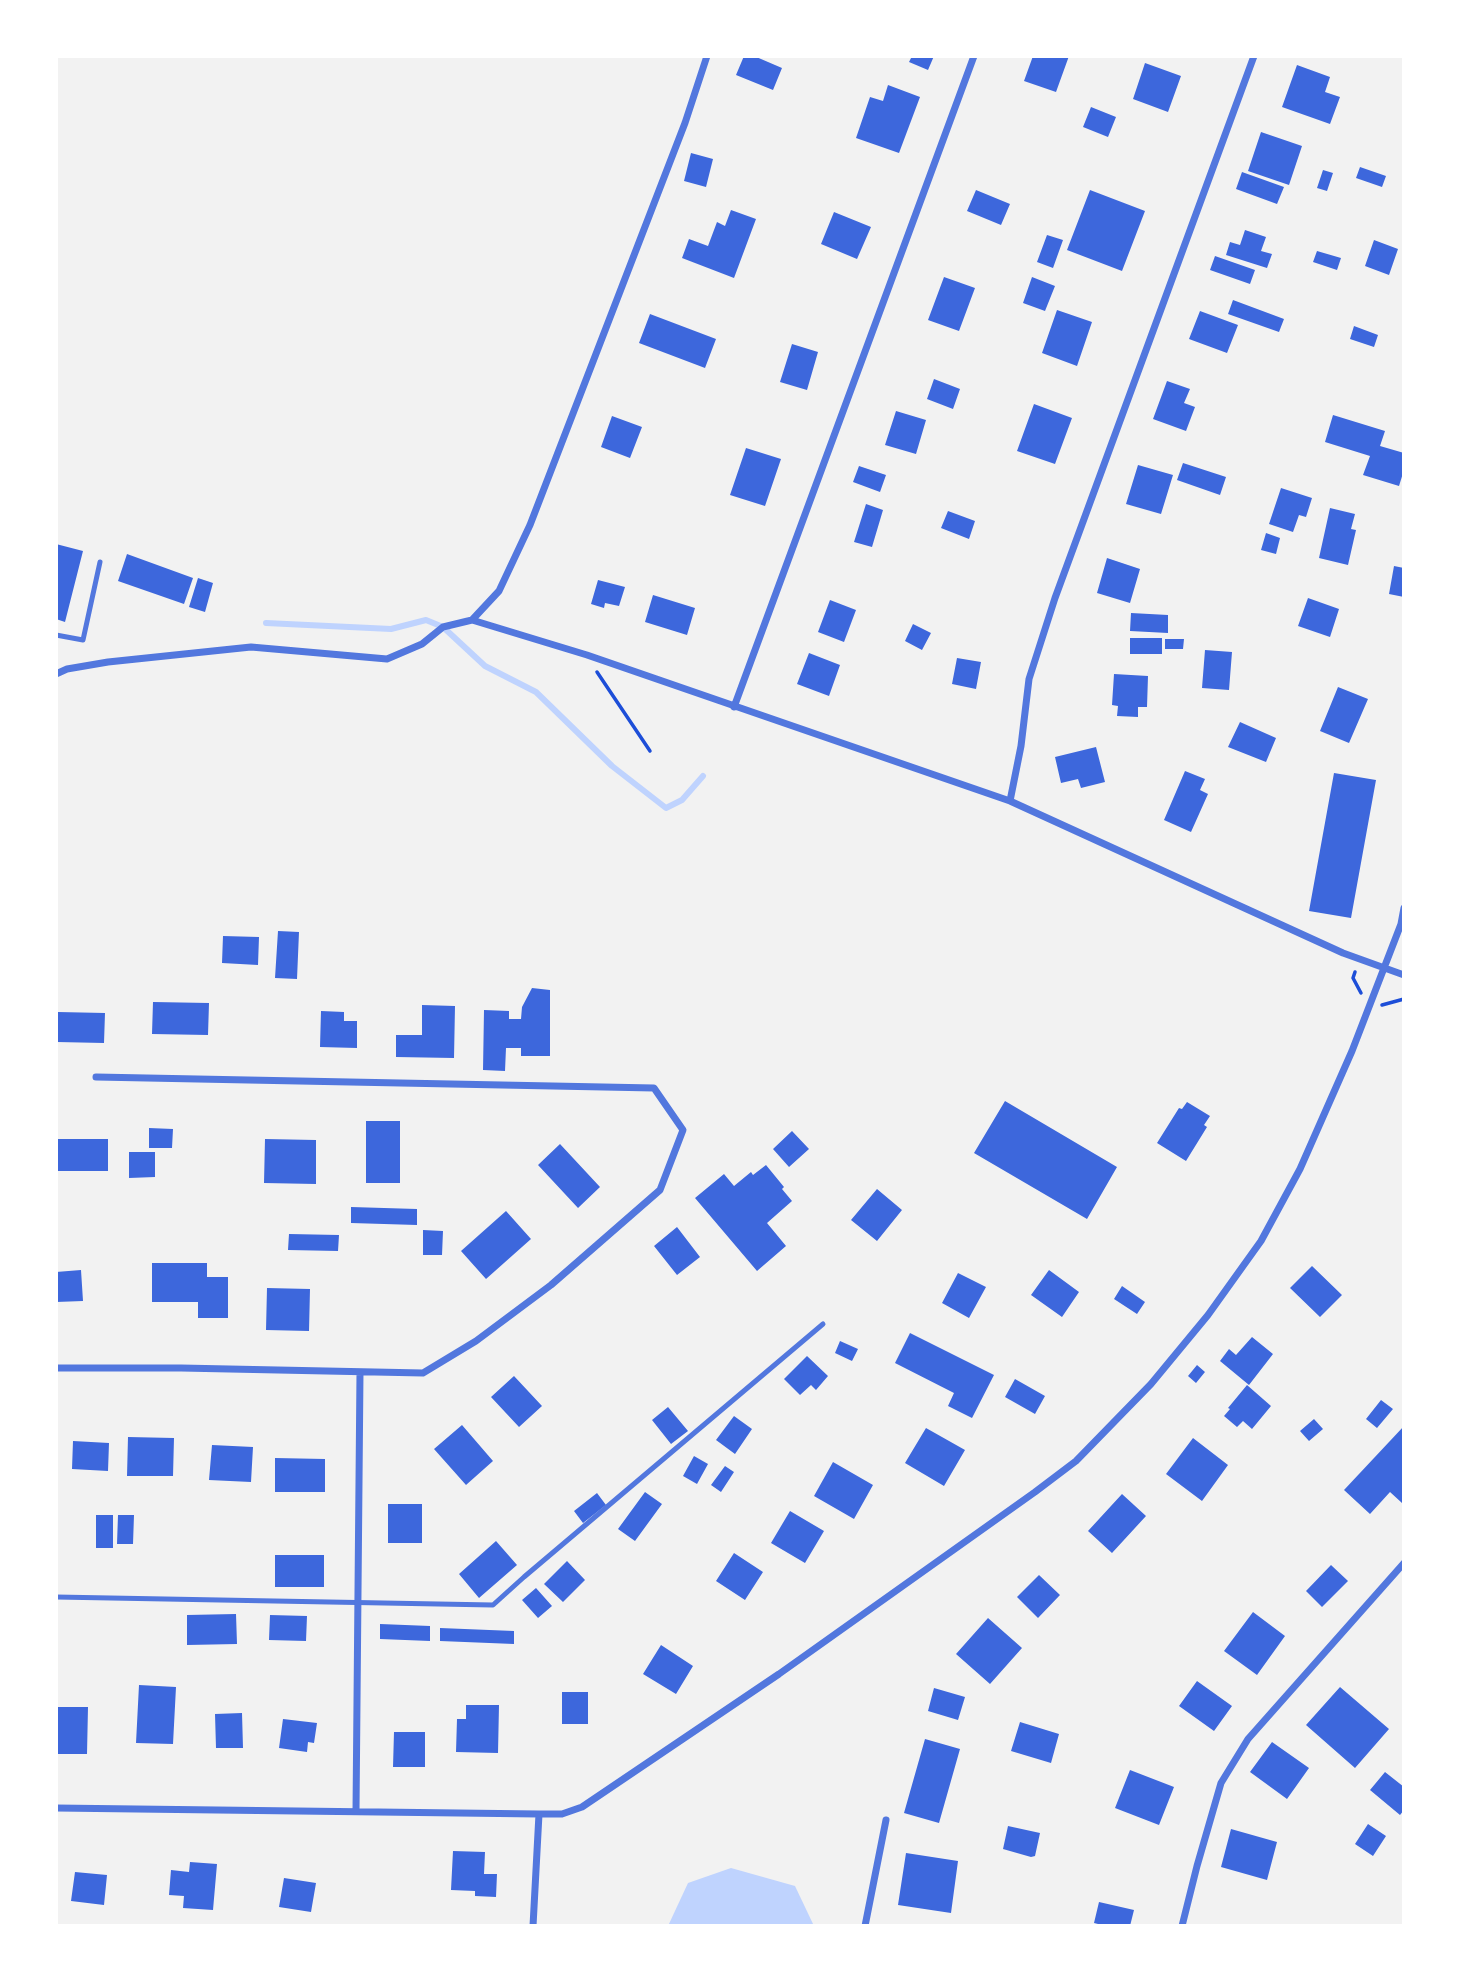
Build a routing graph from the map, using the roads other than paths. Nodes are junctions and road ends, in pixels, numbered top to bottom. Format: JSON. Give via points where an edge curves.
{"nodes":[{"id":1,"x":707,"y":56,"type":"edge"},
{"id":2,"x":974,"y":56,"type":"edge"},
{"id":3,"x":1254,"y":56,"type":"edge"},
{"id":4,"x":100,"y":562,"type":"dead end"},
{"id":5,"x":472,"y":620,"type":"junction"},
{"id":6,"x":56,"y":635,"type":"edge"},
{"id":7,"x":56,"y":674,"type":"edge"},
{"id":8,"x":734,"y":707,"type":"junction"},
{"id":9,"x":1010,"y":801,"type":"junction"},
{"id":10,"x":1404,"y":908,"type":"edge"},
{"id":11,"x":1384,"y":969,"type":"junction"},
{"id":12,"x":1404,"y":975,"type":"edge"},
{"id":13,"x":96,"y":1077,"type":"dead end"},
{"id":14,"x":823,"y":1324,"type":"dead end"},
{"id":15,"x":56,"y":1368,"type":"edge"},
{"id":16,"x":360,"y":1372,"type":"junction"},
{"id":17,"x":1404,"y":1563,"type":"edge"},
{"id":18,"x":56,"y":1597,"type":"edge"},
{"id":19,"x":358,"y":1603,"type":"junction"},
{"id":20,"x":56,"y":1808,"type":"edge"},
{"id":21,"x":356,"y":1811,"type":"junction"},
{"id":22,"x":540,"y":1814,"type":"junction"},
{"id":23,"x":886,"y":1820,"type":"dead end"},
{"id":24,"x":533,"y":1926,"type":"edge"},
{"id":25,"x":865,"y":1926,"type":"edge"},
{"id":26,"x":1182,"y":1926,"type":"edge"}],
"edges":[{"from":1,"to":5,"type":"street","via":[[530,525],[499,591]]},
{"from":2,"to":8,"type":"street"},
{"from":3,"to":9,"type":"street","via":[[1055,598],[1029,679]]},
{"from":4,"to":6,"type":"lane","via":[[83,640]]},
{"from":5,"to":7,"type":"street","via":[[443,627],[422,644],[387,659],[251,647],[108,662]]},
{"from":5,"to":8,"type":"street"},
{"from":8,"to":9,"type":"street"},
{"from":9,"to":11,"type":"street"},
{"from":10,"to":11,"type":"street"},
{"from":11,"to":12,"type":"street"},
{"from":11,"to":22,"type":"street","via":[[1315,1136],[1261,1241],[1152,1384],[1076,1461],[779,1674],[582,1807],[562,1814]]},
{"from":13,"to":16,"type":"street","via":[[654,1088],[683,1130],[660,1190],[551,1284],[423,1373]]},
{"from":14,"to":19,"type":"lane","via":[[494,1605]]},
{"from":15,"to":16,"type":"street"},
{"from":16,"to":19,"type":"street"},
{"from":17,"to":26,"type":"street","via":[[1248,1739],[1221,1783]]},
{"from":18,"to":19,"type":"lane"},
{"from":19,"to":21,"type":"street"},
{"from":20,"to":21,"type":"street"},
{"from":21,"to":22,"type":"street"},
{"from":22,"to":24,"type":"street"},
{"from":23,"to":25,"type":"street"}]}
